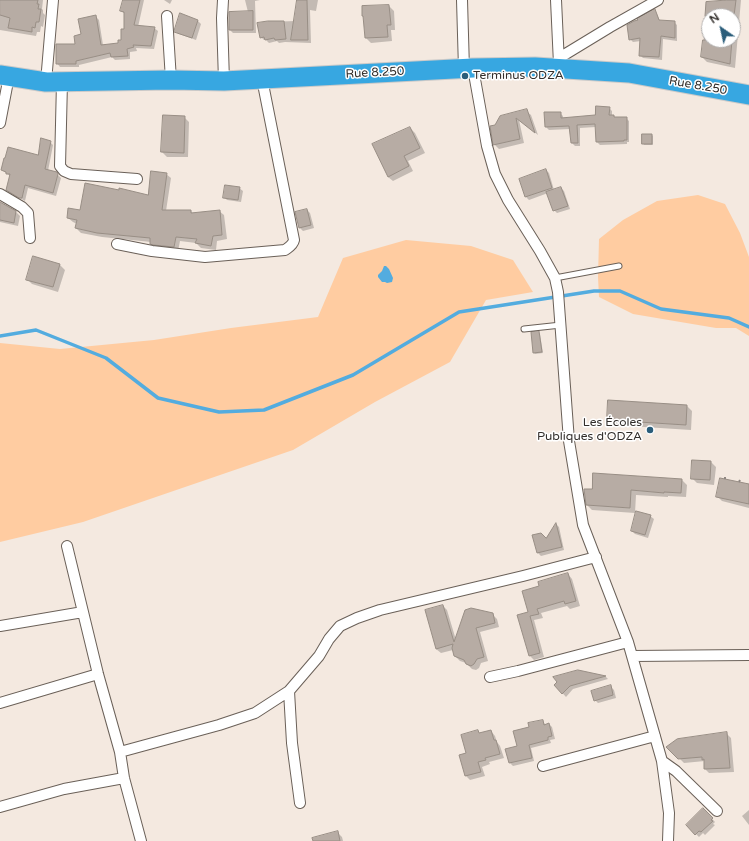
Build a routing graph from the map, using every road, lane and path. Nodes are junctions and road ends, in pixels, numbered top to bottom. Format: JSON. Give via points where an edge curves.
{"nodes":[{"id":1,"x":53,"y":0,"type":"edge"},
{"id":2,"x":223,"y":0,"type":"edge"},
{"id":3,"x":462,"y":0,"type":"edge"},
{"id":4,"x":556,"y":0,"type":"edge"},
{"id":5,"x":658,"y":0,"type":"edge"},
{"id":6,"x":167,"y":16,"type":"dead end"},
{"id":7,"x":559,"y":63,"type":"junction"},
{"id":8,"x":469,"y":68,"type":"junction"},
{"id":9,"x":4,"y":76,"type":"edge"},
{"id":10,"x":262,"y":79,"type":"junction"},
{"id":11,"x":171,"y":80,"type":"junction"},
{"id":12,"x":224,"y":81,"type":"junction"},
{"id":13,"x":54,"y":82,"type":"junction"},
{"id":14,"x":749,"y":95,"type":"edge"},
{"id":15,"x":0,"y":124,"type":"edge"},
{"id":16,"x":137,"y":179,"type":"dead end"},
{"id":17,"x":0,"y":194,"type":"edge"},
{"id":18,"x":30,"y":238,"type":"dead end"},
{"id":19,"x":117,"y":244,"type":"dead end"},
{"id":20,"x":618,"y":266,"type":"dead end"},
{"id":21,"x":554,"y":278,"type":"junction"},
{"id":22,"x":561,"y":325,"type":"junction"},
{"id":23,"x":524,"y":329,"type":"dead end"},
{"id":24,"x":67,"y":546,"type":"dead end"},
{"id":25,"x":596,"y":557,"type":"junction"},
{"id":26,"x":83,"y":612,"type":"junction"},
{"id":27,"x":0,"y":626,"type":"edge"},
{"id":28,"x":628,"y":642,"type":"junction"},
{"id":29,"x":749,"y":655,"type":"edge"},
{"id":30,"x":632,"y":656,"type":"junction"},
{"id":31,"x":98,"y":674,"type":"junction"},
{"id":32,"x":490,"y":677,"type":"dead end"},
{"id":33,"x":289,"y":690,"type":"junction"},
{"id":34,"x":0,"y":703,"type":"edge"},
{"id":35,"x":654,"y":736,"type":"junction"},
{"id":36,"x":120,"y":752,"type":"junction"},
{"id":37,"x":662,"y":762,"type":"junction"},
{"id":38,"x":543,"y":766,"type":"dead end"},
{"id":39,"x":124,"y":778,"type":"junction"},
{"id":40,"x":300,"y":803,"type":"dead end"},
{"id":41,"x":0,"y":807,"type":"edge"},
{"id":42,"x":717,"y":811,"type":"dead end"},
{"id":43,"x":140,"y":841,"type":"edge"},
{"id":44,"x":668,"y":841,"type":"edge"}],
"edges":[{"from":1,"to":13,"type":"street"},
{"from":2,"to":12,"type":"street"},
{"from":3,"to":8,"type":"street"},
{"from":4,"to":7,"type":"street"},
{"from":5,"to":7,"type":"street","via":[[610,27]]},
{"from":6,"to":11,"type":"street"},
{"from":7,"to":8,"type":"highway","name":"Rue 8.250","via":[[535,67]]},
{"from":7,"to":14,"type":"highway","name":"Rue 8.250"},
{"from":8,"to":10,"type":"highway","name":"Rue 8.250"},
{"from":8,"to":21,"type":"street","via":[[495,174]]},
{"from":9,"to":13,"type":"highway","name":"Rue 8.250"},
{"from":9,"to":15,"type":"street"},
{"from":10,"to":12,"type":"highway","name":"Rue 8.250"},
{"from":10,"to":19,"type":"street","via":[[294,240],[291,246],[285,250],[205,257]]},
{"from":11,"to":12,"type":"highway","name":"Rue 8.250"},
{"from":11,"to":13,"type":"highway","name":"Rue 8.250"},
{"from":13,"to":16,"type":"street","via":[[60,166],[64,171],[71,174]]},
{"from":17,"to":18,"type":"street","via":[[28,213]]},
{"from":20,"to":21,"type":"lane"},
{"from":21,"to":22,"type":"street"},
{"from":22,"to":23,"type":"lane"},
{"from":22,"to":25,"type":"street","via":[[568,441],[583,525]]},
{"from":24,"to":26,"type":"street"},
{"from":25,"to":28,"type":"street"},
{"from":25,"to":33,"type":"street","via":[[380,610],[357,618],[340,626],[319,656]]},
{"from":26,"to":27,"type":"street"},
{"from":26,"to":31,"type":"street"},
{"from":28,"to":30,"type":"street"},
{"from":28,"to":32,"type":"street"},
{"from":29,"to":30,"type":"street"},
{"from":30,"to":35,"type":"street"},
{"from":31,"to":34,"type":"street"},
{"from":31,"to":36,"type":"street"},
{"from":33,"to":36,"type":"street","via":[[255,713]]},
{"from":33,"to":40,"type":"street","via":[[292,743]]},
{"from":35,"to":37,"type":"street"},
{"from":35,"to":38,"type":"street"},
{"from":36,"to":39,"type":"street"},
{"from":37,"to":42,"type":"street","via":[[676,771]]},
{"from":37,"to":44,"type":"street","via":[[669,813]]},
{"from":39,"to":41,"type":"street","via":[[64,789]]},
{"from":39,"to":43,"type":"street"}]}
